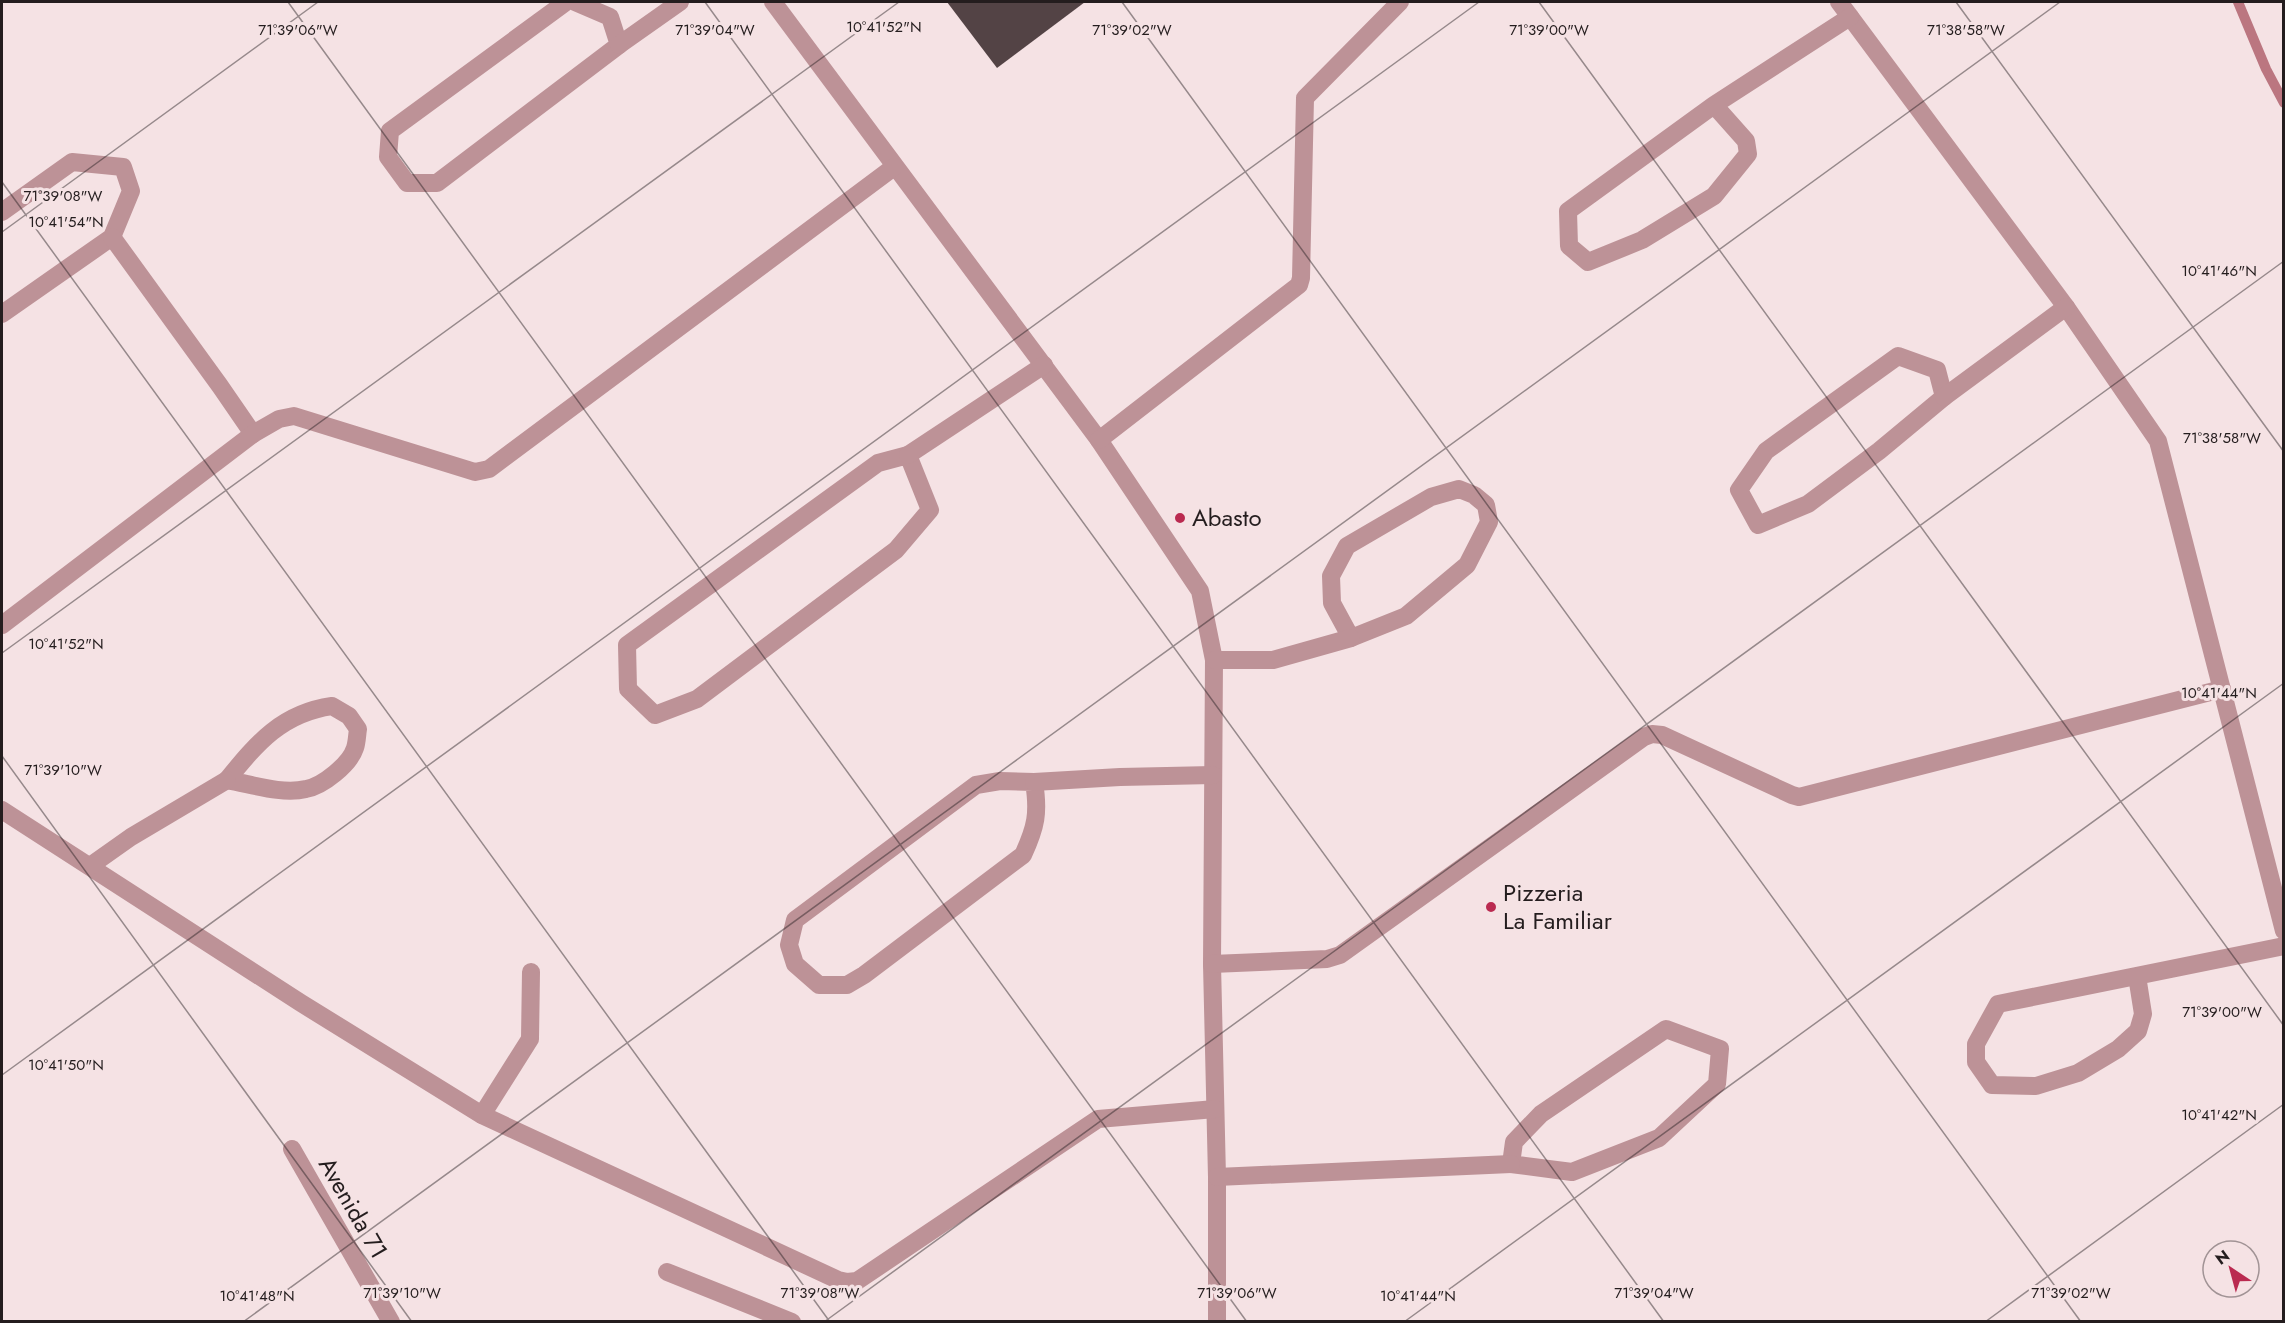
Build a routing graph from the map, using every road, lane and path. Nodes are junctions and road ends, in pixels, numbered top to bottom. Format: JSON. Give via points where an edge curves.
{"nodes":[{"id":1,"x":566,"y":2,"type":"edge"},
{"id":2,"x":575,"y":2,"type":"edge"},
{"id":3,"x":680,"y":2,"type":"edge"},
{"id":4,"x":773,"y":2,"type":"edge"},
{"id":5,"x":1400,"y":2,"type":"edge"},
{"id":6,"x":1839,"y":2,"type":"edge"},
{"id":7,"x":1850,"y":17,"type":"junction"},
{"id":8,"x":619,"y":45,"type":"junction"},
{"id":9,"x":1714,"y":105,"type":"junction"},
{"id":10,"x":894,"y":166,"type":"junction"},
{"id":11,"x":2,"y":212,"type":"edge"},
{"id":12,"x":112,"y":237,"type":"junction"},
{"id":13,"x":2066,"y":307,"type":"junction"},
{"id":14,"x":2,"y":314,"type":"edge"},
{"id":15,"x":1044,"y":365,"type":"junction"},
{"id":16,"x":1944,"y":397,"type":"junction"},
{"id":17,"x":253,"y":434,"type":"junction"},
{"id":18,"x":1099,"y":440,"type":"junction"},
{"id":19,"x":908,"y":455,"type":"junction"},
{"id":20,"x":2,"y":625,"type":"edge"},
{"id":21,"x":1351,"y":639,"type":"junction"},
{"id":22,"x":1214,"y":660,"type":"junction"},
{"id":23,"x":2222,"y":689,"type":"junction"},
{"id":24,"x":1213,"y":775,"type":"junction"},
{"id":25,"x":227,"y":780,"type":"junction"},
{"id":26,"x":1034,"y":782,"type":"junction"},
{"id":27,"x":2,"y":810,"type":"edge"},
{"id":28,"x":90,"y":866,"type":"junction"},
{"id":29,"x":2283,"y":931,"type":"edge"},
{"id":30,"x":2283,"y":945,"type":"edge"},
{"id":31,"x":1212,"y":964,"type":"junction"},
{"id":32,"x":531,"y":972,"type":"dead end"},
{"id":33,"x":2137,"y":976,"type":"junction"},
{"id":34,"x":1215,"y":1109,"type":"junction"},
{"id":35,"x":482,"y":1115,"type":"junction"},
{"id":36,"x":292,"y":1149,"type":"dead end"},
{"id":37,"x":1511,"y":1164,"type":"junction"},
{"id":38,"x":1217,"y":1177,"type":"junction"},
{"id":39,"x":668,"y":1272,"type":"dead end"},
{"id":40,"x":391,"y":1322,"type":"edge"},
{"id":41,"x":792,"y":1322,"type":"edge"},
{"id":42,"x":1217,"y":1322,"type":"edge"}],
"edges":[{"from":1,"to":8,"type":"street","via":[[390,131],[388,158],[407,183],[437,183]]},
{"from":2,"to":8,"type":"street","via":[[610,17]]},
{"from":3,"to":8,"type":"street"},
{"from":4,"to":10,"type":"street"},
{"from":5,"to":18,"type":"street","via":[[1305,98],[1299,285]]},
{"from":6,"to":7,"type":"street"},
{"from":7,"to":9,"type":"street"},
{"from":7,"to":13,"type":"street"},
{"from":9,"to":9,"type":"street","via":[[1568,211],[1569,246],[1588,262],[1642,240],[1714,196],[1748,154],[1746,141]]},
{"from":10,"to":15,"type":"street"},
{"from":10,"to":17,"type":"street","via":[[482,472],[294,417],[279,419]]},
{"from":11,"to":12,"type":"street","via":[[72,162],[123,167],[131,191]]},
{"from":12,"to":14,"type":"street"},
{"from":12,"to":17,"type":"street"},
{"from":13,"to":16,"type":"street"},
{"from":13,"to":23,"type":"street","via":[[2158,441]]},
{"from":15,"to":18,"type":"street"},
{"from":15,"to":19,"type":"street"},
{"from":16,"to":16,"type":"street","via":[[1937,370],[1898,356],[1766,452],[1739,490],[1758,525],[1808,504]]},
{"from":17,"to":20,"type":"street"},
{"from":18,"to":22,"type":"street","via":[[1200,591]]},
{"from":19,"to":19,"type":"street","via":[[878,463],[627,645],[628,689],[655,715],[697,699],[896,550],[930,510]]},
{"from":21,"to":21,"type":"street","via":[[1406,615],[1467,565],[1489,522],[1486,505],[1459,489],[1431,497],[1347,546],[1331,576],[1332,603]]},
{"from":21,"to":22,"type":"street","via":[[1273,660]]},
{"from":22,"to":24,"type":"street"},
{"from":23,"to":29,"type":"street"},
{"from":23,"to":31,"type":"street","via":[[1799,796],[1652,734],[1340,954],[1327,959]]},
{"from":24,"to":26,"type":"street"},
{"from":24,"to":31,"type":"street"},
{"from":25,"to":25,"type":"street","via":[[306,789],[339,770],[355,750],[358,729],[349,716],[332,706],[311,709],[282,723],[253,748]]},
{"from":25,"to":28,"type":"street"},
{"from":26,"to":26,"type":"street","via":[[976,785],[795,920],[789,945],[795,964],[819,986],[847,985],[1023,855],[1035,830]]},
{"from":27,"to":28,"type":"street"},
{"from":28,"to":35,"type":"street"},
{"from":30,"to":33,"type":"street"},
{"from":31,"to":34,"type":"street"},
{"from":32,"to":35,"type":"street","via":[[530,1039]]},
{"from":33,"to":33,"type":"street","via":[[1998,1004],[1976,1044],[1976,1062],[1992,1085],[2036,1086],[2078,1073],[2118,1049],[2138,1031],[2143,1014]]},
{"from":34,"to":35,"type":"street","via":[[1098,1119],[857,1281],[847,1282]]},
{"from":34,"to":38,"type":"street"},
{"from":36,"to":40,"type":"street","name":"Avenida 71"},
{"from":37,"to":37,"type":"street","via":[[1572,1172],[1659,1138],[1717,1084],[1720,1049],[1666,1029],[1541,1114],[1514,1142]]},
{"from":37,"to":38,"type":"street"},
{"from":38,"to":42,"type":"street"},
{"from":39,"to":41,"type":"street"}]}
